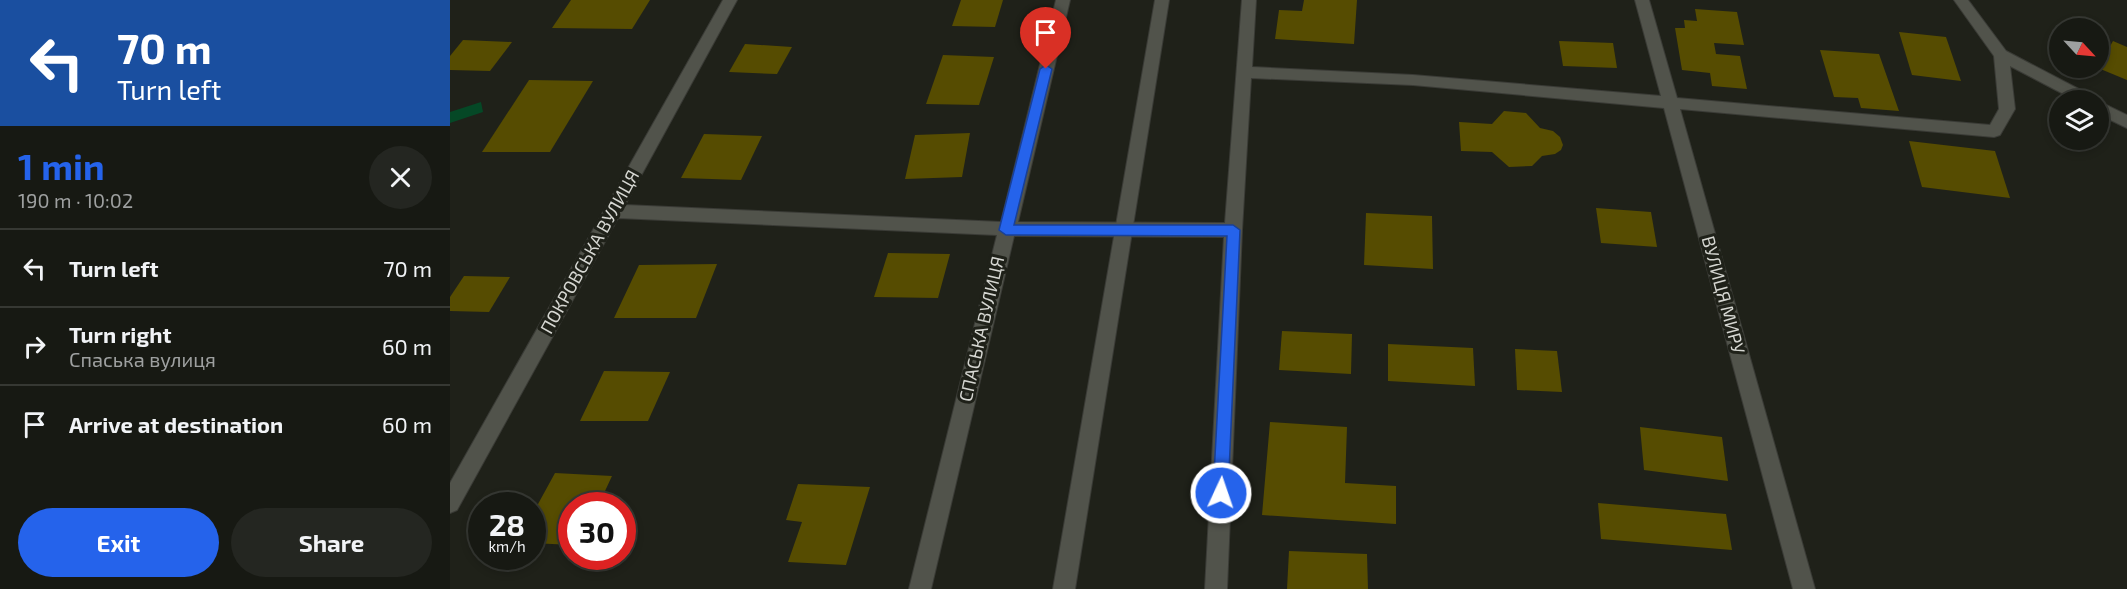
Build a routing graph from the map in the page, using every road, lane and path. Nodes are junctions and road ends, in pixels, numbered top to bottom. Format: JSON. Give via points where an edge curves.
{"nodes":[{"id":1,"x":730,"y":0,"type":"edge"},
{"id":2,"x":1063,"y":0,"type":"edge"},
{"id":3,"x":1162,"y":0,"type":"edge"},
{"id":4,"x":1250,"y":0,"type":"edge"},
{"id":5,"x":1642,"y":0,"type":"edge"},
{"id":6,"x":1961,"y":0,"type":"edge"},
{"id":7,"x":2001,"y":55,"type":"junction"},
{"id":8,"x":1244,"y":72,"type":"junction"},
{"id":9,"x":2067,"y":90,"type":"edge"},
{"id":10,"x":1670,"y":102,"type":"junction"},
{"id":11,"x":2109,"y":113,"type":"edge"},
{"id":12,"x":2127,"y":122,"type":"edge"},
{"id":13,"x":612,"y":211,"type":"junction"},
{"id":14,"x":1006,"y":230,"type":"junction"},
{"id":15,"x":1233,"y":230,"type":"junction"},
{"id":16,"x":1125,"y":232,"type":"junction"},
{"id":17,"x":450,"y":503,"type":"edge"},
{"id":18,"x":920,"y":589,"type":"edge"},
{"id":19,"x":1064,"y":589,"type":"edge"},
{"id":20,"x":1216,"y":589,"type":"edge"},
{"id":21,"x":1804,"y":589,"type":"edge"}],
"edges":[{"from":1,"to":13,"type":"street","name":"ПОКРОВСЬКА ВУЛИЦЯ"},
{"from":2,"to":14,"type":"street","name":"СПАСЬКА ВУЛИЦЯ"},
{"from":3,"to":16,"type":"street"},
{"from":4,"to":8,"type":"street"},
{"from":5,"to":10,"type":"street","name":"ВУЛИЦЯ МИРУ"},
{"from":6,"to":7,"type":"street"},
{"from":7,"to":9,"type":"street"},
{"from":7,"to":10,"type":"street","via":[[2007,109],[1994,131]]},
{"from":8,"to":10,"type":"street","via":[[1413,80]]},
{"from":8,"to":15,"type":"street"},
{"from":10,"to":21,"type":"street","name":"ВУЛИЦЯ МИРУ"},
{"from":11,"to":12,"type":"street"},
{"from":13,"to":14,"type":"street"},
{"from":13,"to":17,"type":"street","name":"ПОКРОВСЬКА ВУЛИЦЯ"},
{"from":14,"to":16,"type":"street"},
{"from":14,"to":18,"type":"street","name":"СПАСЬКА ВУЛИЦЯ"},
{"from":15,"to":16,"type":"street"},
{"from":15,"to":20,"type":"street"},
{"from":16,"to":19,"type":"street"}]}
